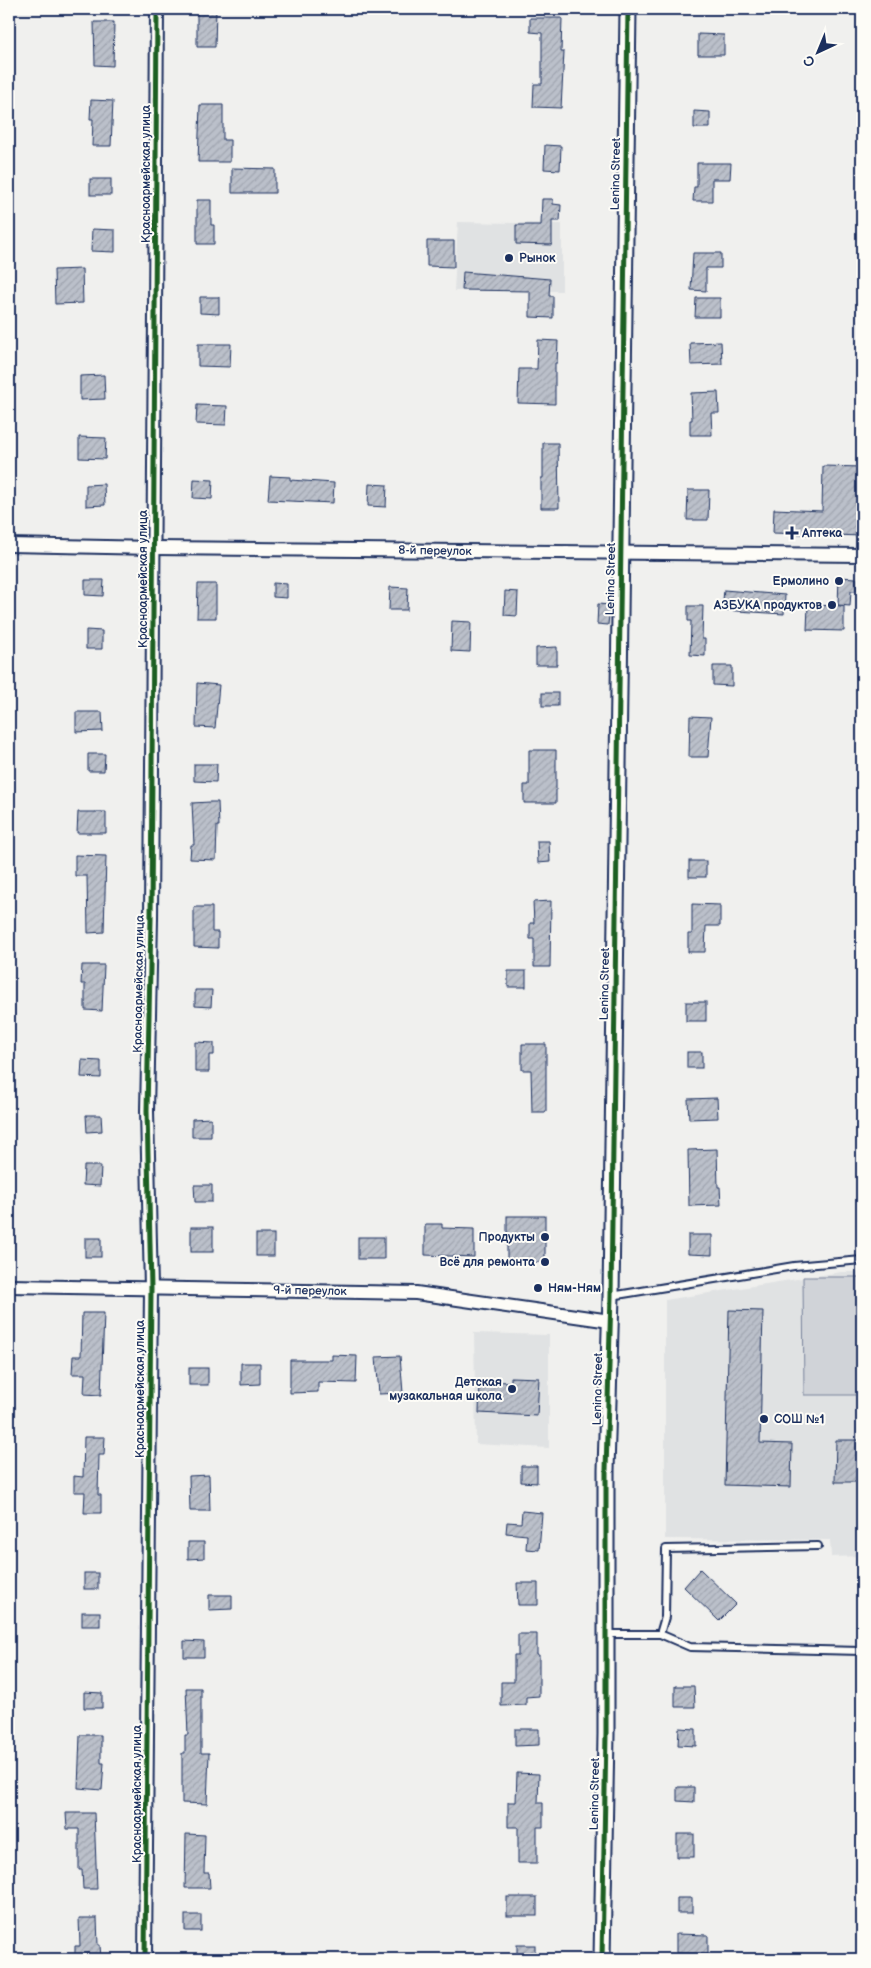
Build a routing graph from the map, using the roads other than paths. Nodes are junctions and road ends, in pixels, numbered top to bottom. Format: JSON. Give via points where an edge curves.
{"nodes":[{"id":1,"x":157,"y":9,"type":"edge"},
{"id":2,"x":628,"y":9,"type":"edge"},
{"id":3,"x":9,"y":545,"type":"edge"},
{"id":4,"x":154,"y":548,"type":"junction"},
{"id":5,"x":621,"y":553,"type":"junction"},
{"id":6,"x":862,"y":555,"type":"edge"},
{"id":7,"x":862,"y":1260,"type":"edge"},
{"id":8,"x":9,"y":1286,"type":"edge"},
{"id":9,"x":151,"y":1288,"type":"junction"},
{"id":10,"x":611,"y":1296,"type":"junction"},
{"id":11,"x":610,"y":1321,"type":"junction"},
{"id":12,"x":818,"y":1546,"type":"dead end"},
{"id":13,"x":607,"y":1634,"type":"junction"},
{"id":14,"x":660,"y":1634,"type":"junction"},
{"id":15,"x":861,"y":1651,"type":"edge"},
{"id":16,"x":146,"y":1959,"type":"edge"},
{"id":17,"x":602,"y":1959,"type":"edge"}],
"edges":[{"from":1,"to":4,"type":"street","name":"Красноармейская улица"},
{"from":2,"to":5,"type":"street","name":"Lenina Street"},
{"from":3,"to":4,"type":"street","name":"8-й переулок"},
{"from":4,"to":5,"type":"street","name":"8-й переулок"},
{"from":4,"to":9,"type":"street","name":"Красноармейская улица","via":[[147,1112]]},
{"from":5,"to":6,"type":"street","name":"8-й переулок"},
{"from":5,"to":10,"type":"street","name":"Lenina Street"},
{"from":7,"to":10,"type":"lane","via":[[794,1266]]},
{"from":8,"to":9,"type":"street","name":"9-й переулок"},
{"from":9,"to":11,"type":"street","name":"9-й переулок","via":[[416,1293]]},
{"from":9,"to":16,"type":"street","name":"Красноармейская улица"},
{"from":10,"to":11,"type":"street","name":"Lenina Street"},
{"from":11,"to":13,"type":"street","name":"Lenina Street","via":[[606,1470]]},
{"from":12,"to":14,"type":"lane","via":[[666,1549],[666,1616]]},
{"from":13,"to":14,"type":"lane"},
{"from":13,"to":17,"type":"street","name":"Lenina Street"},
{"from":14,"to":15,"type":"lane","via":[[690,1647]]}]}
